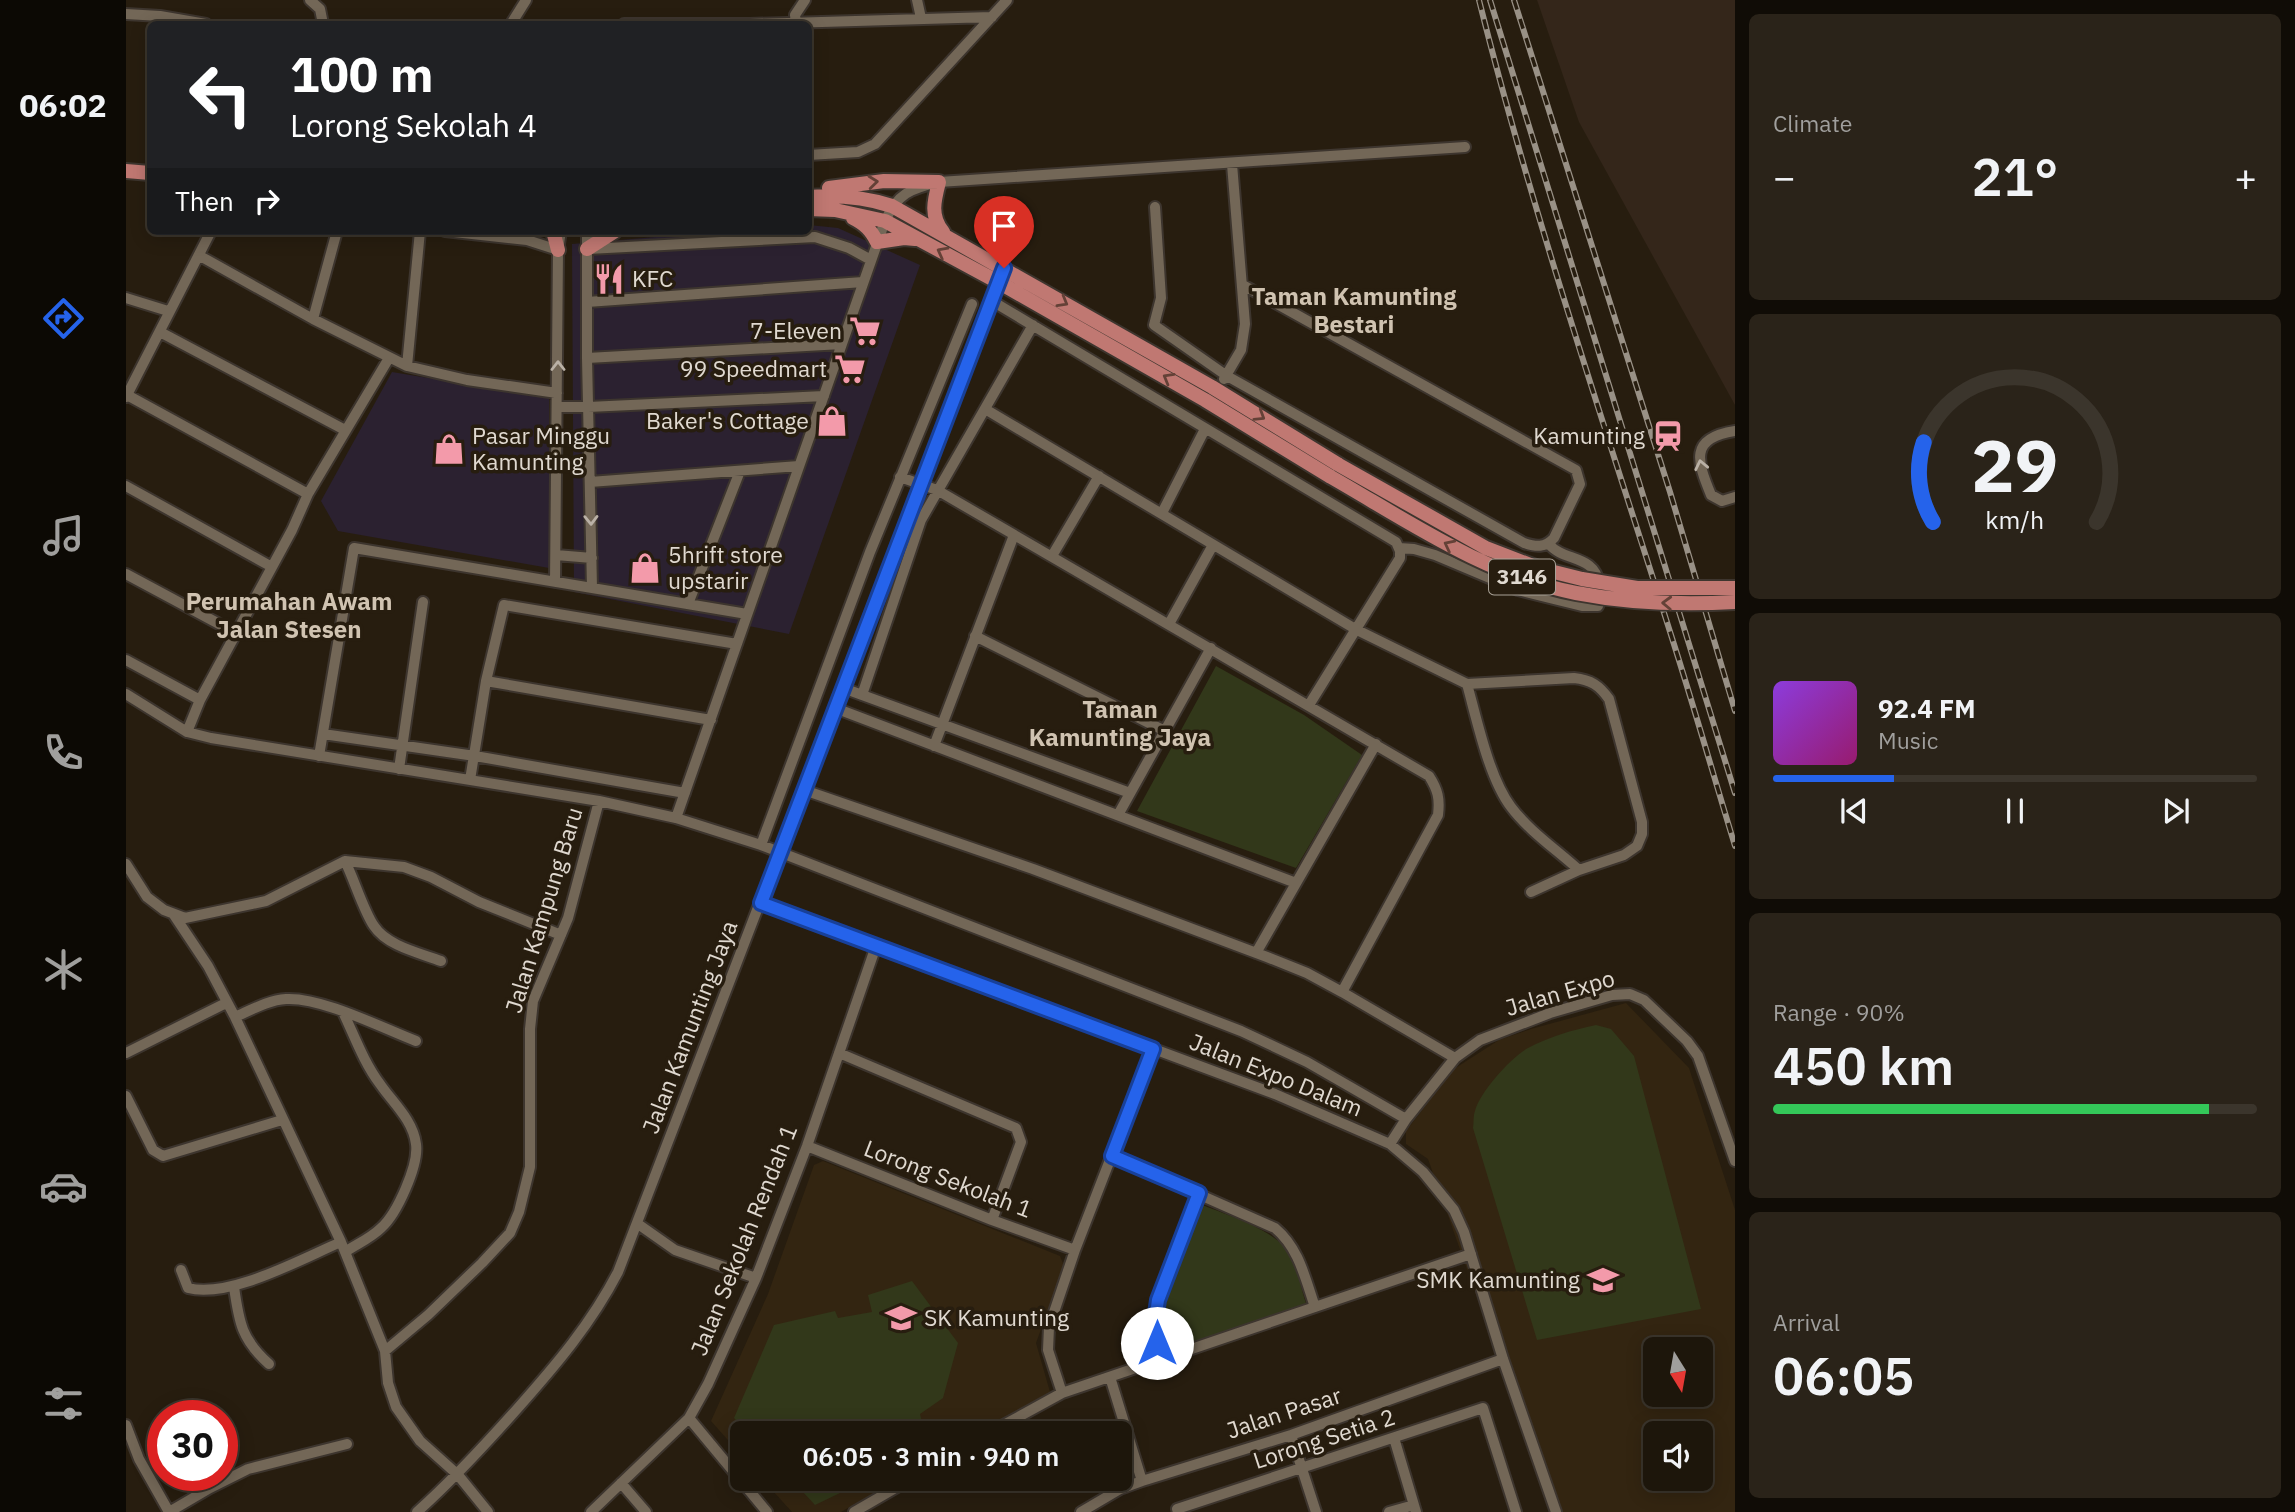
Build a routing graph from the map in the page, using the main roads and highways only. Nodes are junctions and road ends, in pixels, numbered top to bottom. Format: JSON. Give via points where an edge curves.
{"nodes":[{"id":1,"x":126,"y":171,"type":"edge"},
{"id":2,"x":147,"y":173,"type":"edge"},
{"id":3,"x":812,"y":194,"type":"edge"},
{"id":4,"x":812,"y":196,"type":"edge"},
{"id":5,"x":812,"y":209,"type":"edge"},
{"id":6,"x":835,"y":210,"type":"junction"},
{"id":7,"x":944,"y":234,"type":"junction"},
{"id":8,"x":554,"y":235,"type":"edge"},
{"id":9,"x":609,"y":235,"type":"edge"},
{"id":10,"x":920,"y":240,"type":"junction"},
{"id":11,"x":587,"y":249,"type":"road end"},
{"id":12,"x":558,"y":250,"type":"road end"},
{"id":13,"x":1335,"y":471,"type":"junction"},
{"id":14,"x":1735,"y":588,"type":"edge"},
{"id":15,"x":1735,"y":603,"type":"edge"}],
"edges":[{"from":1,"to":2,"type":"main road"},
{"from":3,"to":7,"type":"main road","one_way":true,"via":[[860,184],[939,182],[933,216]]},
{"from":4,"to":7,"type":"main road","number":"3146","via":[[849,195],[892,206]]},
{"from":5,"to":6,"type":"main road","number":"3146"},
{"from":6,"to":10,"type":"main road","number":"3146","via":[[885,221]]},
{"from":6,"to":10,"type":"main road","via":[[862,222],[877,242]]},
{"from":7,"to":13,"type":"main road","number":"3146","one_way":true,"via":[[1212,387]]},
{"from":8,"to":12,"type":"main road"},
{"from":9,"to":11,"type":"main road"},
{"from":13,"to":10,"type":"main road","number":"3146","one_way":true},
{"from":13,"to":14,"type":"main road","number":"3146","bridge":true,"via":[[1486,548],[1538,568],[1637,588]]},
{"from":15,"to":13,"type":"main road","number":"3146","one_way":true,"bridge":true,"via":[[1635,602],[1533,582],[1446,543]]}]}
